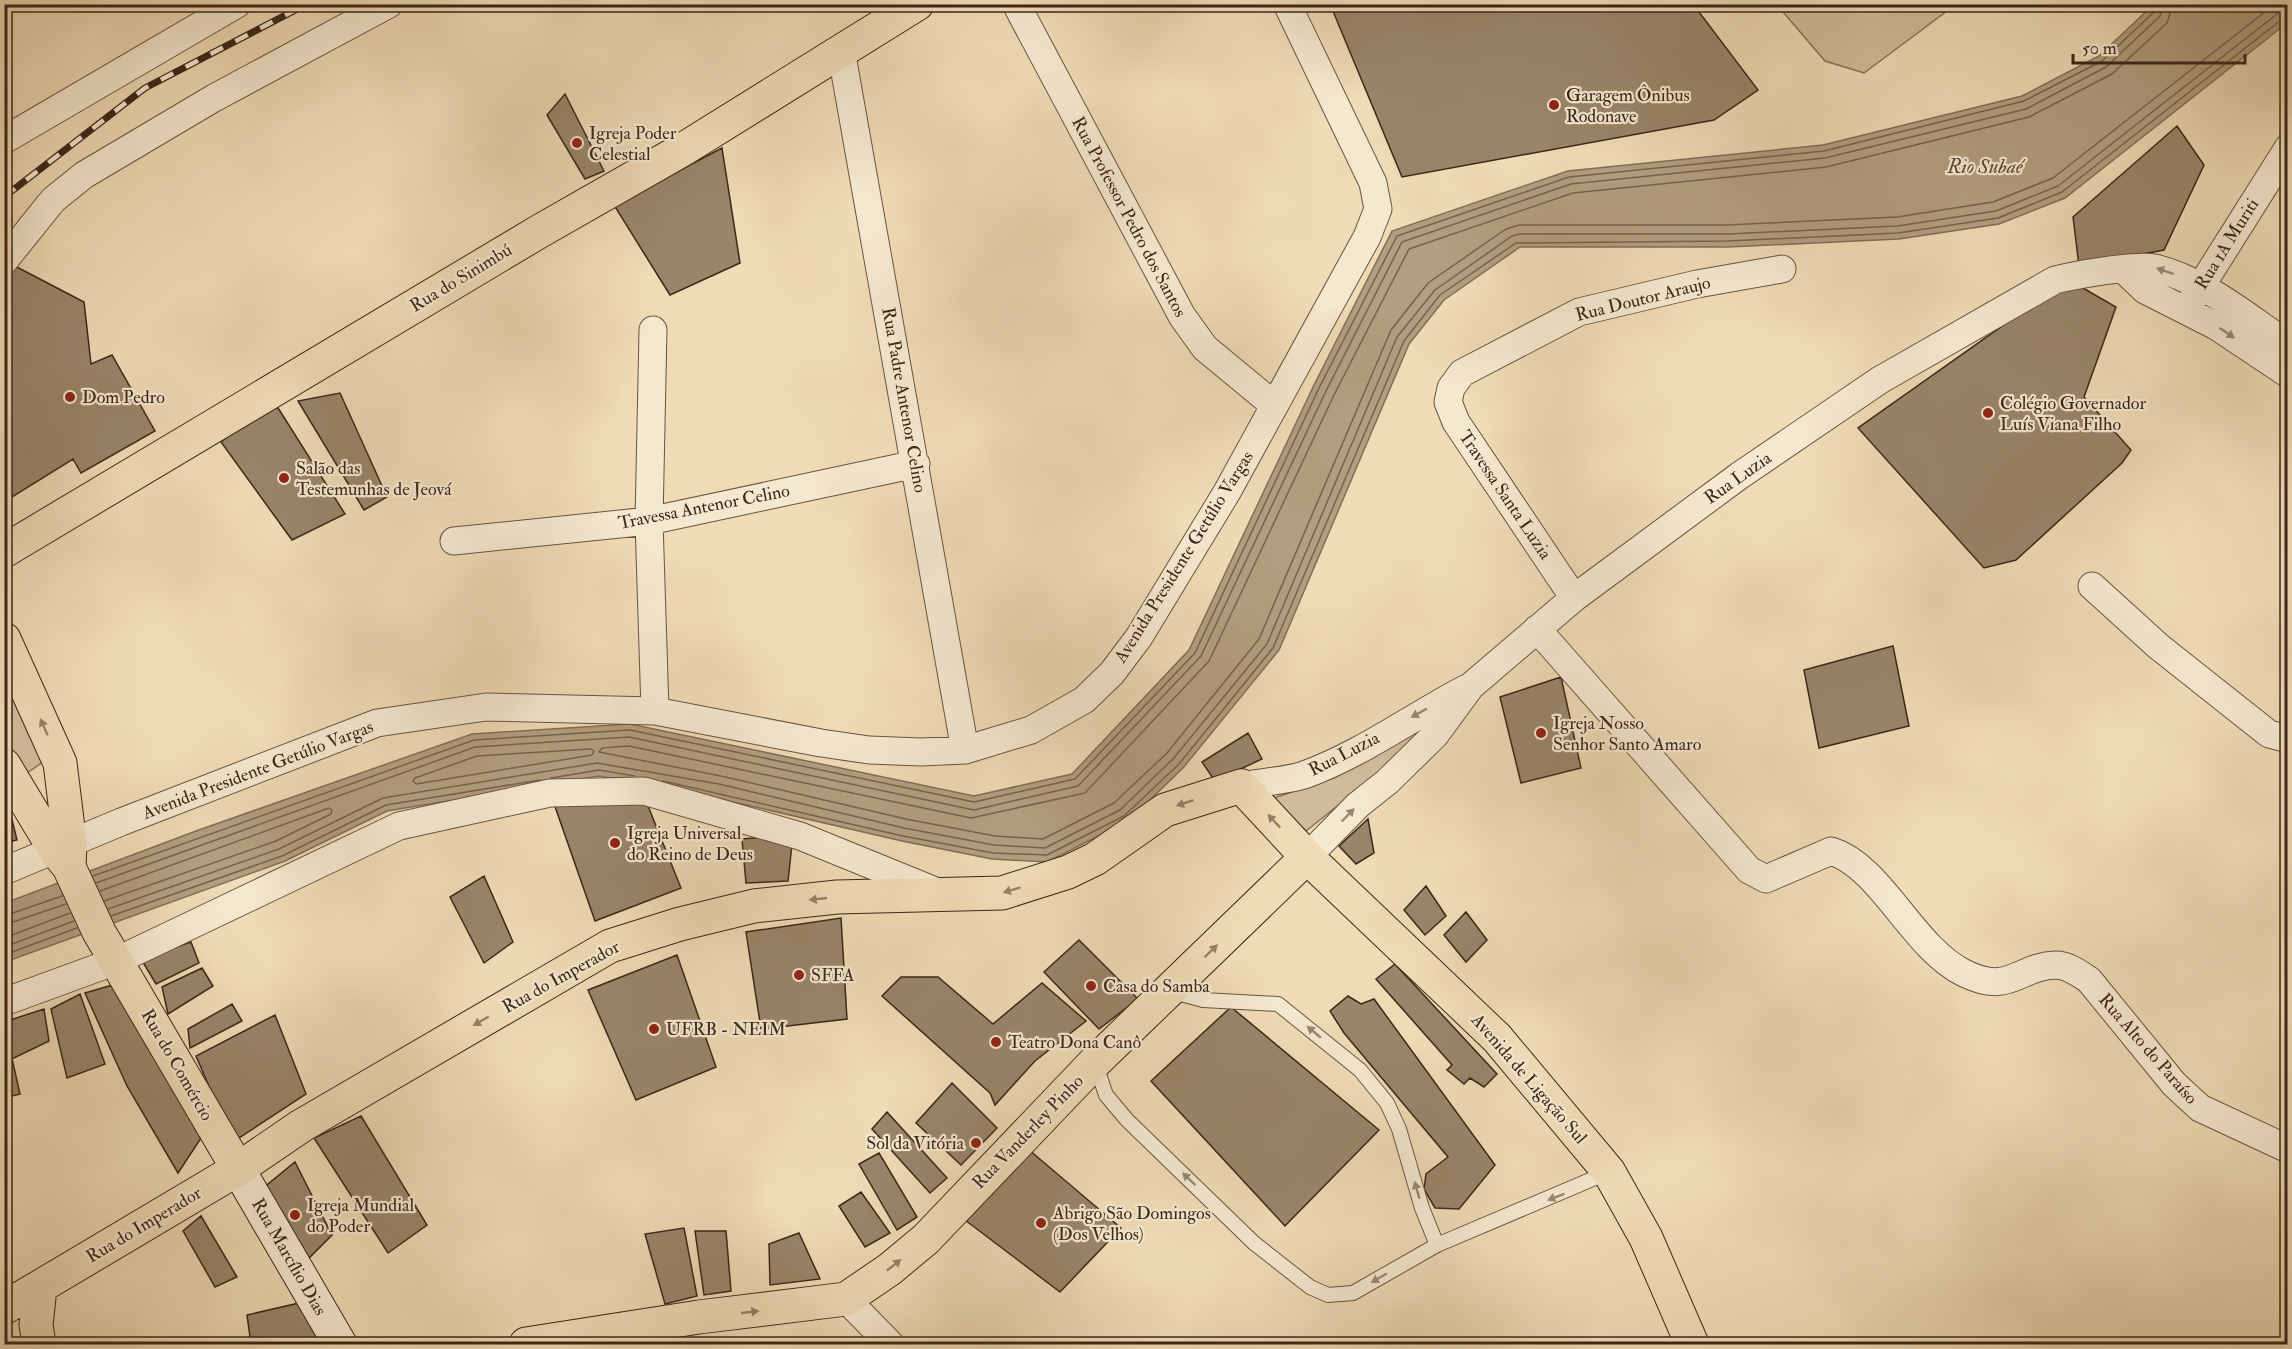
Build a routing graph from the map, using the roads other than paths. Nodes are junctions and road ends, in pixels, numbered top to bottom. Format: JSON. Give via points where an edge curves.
{"nodes":[{"id":1,"x":237,"y":4,"type":"edge"},
{"id":2,"x":388,"y":4,"type":"edge"},
{"id":3,"x":1016,"y":4,"type":"edge"},
{"id":4,"x":1287,"y":4,"type":"edge"},
{"id":5,"x":908,"y":7,"type":"edge"},
{"id":6,"x":841,"y":50,"type":"junction"},
{"id":7,"x":4,"y":140,"type":"edge"},
{"id":8,"x":2288,"y":148,"type":"edge"},
{"id":9,"x":4,"y":261,"type":"edge"},
{"id":10,"x":1782,"y":269,"type":"dead end"},
{"id":11,"x":2124,"y":270,"type":"junction"},
{"id":12,"x":2200,"y":286,"type":"junction"},
{"id":13,"x":2187,"y":310,"type":"junction"},
{"id":14,"x":653,"y":330,"type":"dead end"},
{"id":15,"x":2288,"y":344,"type":"edge"},
{"id":16,"x":2288,"y":374,"type":"edge"},
{"id":17,"x":1451,"y":388,"type":"joint"},
{"id":18,"x":1274,"y":405,"type":"junction"},
{"id":19,"x":916,"y":464,"type":"junction"},
{"id":20,"x":649,"y":521,"type":"junction"},
{"id":21,"x":454,"y":541,"type":"dead end"},
{"id":22,"x":4,"y":551,"type":"edge"},
{"id":23,"x":2092,"y":586,"type":"dead end"},
{"id":24,"x":1574,"y":598,"type":"junction"},
{"id":25,"x":1538,"y":629,"type":"junction"},
{"id":26,"x":4,"y":639,"type":"edge"},
{"id":27,"x":1471,"y":686,"type":"junction"},
{"id":28,"x":655,"y":711,"type":"junction"},
{"id":29,"x":2288,"y":739,"type":"edge"},
{"id":30,"x":965,"y":750,"type":"junction"},
{"id":31,"x":60,"y":763,"type":"junction"},
{"id":32,"x":9,"y":773,"type":"edge"},
{"id":33,"x":1241,"y":786,"type":"junction"},
{"id":34,"x":1307,"y":857,"type":"junction"},
{"id":35,"x":67,"y":859,"type":"junction"},
{"id":36,"x":4,"y":871,"type":"edge"},
{"id":37,"x":944,"y":894,"type":"junction"},
{"id":38,"x":116,"y":961,"type":"junction"},
{"id":39,"x":1170,"y":992,"type":"junction"},
{"id":40,"x":4,"y":1002,"type":"edge"},
{"id":41,"x":1095,"y":1062,"type":"junction"},
{"id":42,"x":2288,"y":1149,"type":"edge"},
{"id":43,"x":238,"y":1169,"type":"junction"},
{"id":44,"x":1609,"y":1172,"type":"junction"},
{"id":45,"x":1437,"y":1245,"type":"junction"},
{"id":46,"x":40,"y":1288,"type":"junction"},
{"id":47,"x":846,"y":1299,"type":"junction"},
{"id":48,"x":4,"y":1308,"type":"edge"},
{"id":49,"x":699,"y":1317,"type":"junction"},
{"id":50,"x":39,"y":1344,"type":"edge"},
{"id":51,"x":339,"y":1344,"type":"edge"},
{"id":52,"x":526,"y":1344,"type":"edge"},
{"id":53,"x":675,"y":1344,"type":"edge"},
{"id":54,"x":890,"y":1344,"type":"edge"},
{"id":55,"x":1692,"y":1344,"type":"edge"}],
"edges":[{"from":1,"to":7,"type":"street"},
{"from":2,"to":9,"type":"street","via":[[214,98],[84,175],[53,200]]},
{"from":3,"to":18,"type":"street","name":"Rua Professor Pedro dos Santos","via":[[1182,316],[1206,348]]},
{"from":4,"to":18,"type":"street","name":"Avenida Presidente Getúlio Vargas","via":[[1373,183],[1378,209],[1367,237]]},
{"from":5,"to":6,"type":"main road","name":"Rua do Sinimbú"},
{"from":6,"to":19,"type":"street","name":"Rua Padre Antenor Celino"},
{"from":6,"to":22,"type":"main road","name":"Rua do Sinimbú","via":[[682,150]]},
{"from":8,"to":12,"type":"street","name":"Rua 1A Muriti"},
{"from":10,"to":17,"type":"street","name":"Rua Doutor Araujo","via":[[1697,284],[1580,312],[1482,361],[1462,373]]},
{"from":12,"to":11,"type":"street","name":"Rua Luzia","one_way":true,"via":[[2153,267]]},
{"from":11,"to":13,"type":"street","via":[[2145,290]]},
{"from":11,"to":24,"type":"street","name":"Rua Luzia","via":[[2055,280],[1880,380],[1739,476]]},
{"from":12,"to":13,"type":"street","name":"Rua 1A Muriti"},
{"from":12,"to":15,"type":"street","name":"Rua Luzia"},
{"from":13,"to":16,"type":"street","one_way":true},
{"from":14,"to":20,"type":"street"},
{"from":17,"to":24,"type":"street","name":"Travessa Santa Luzia","via":[[1448,402],[1456,422]]},
{"from":18,"to":30,"type":"street","name":"Avenida Presidente Getúlio Vargas","via":[[1227,492],[1139,637],[1112,674],[1058,717],[1031,730]]},
{"from":19,"to":20,"type":"street","name":"Travessa Antenor Celino"},
{"from":19,"to":30,"type":"street","name":"Rua Padre Antenor Celino"},
{"from":20,"to":21,"type":"street","name":"Travessa Antenor Celino"},
{"from":20,"to":28,"type":"street"},
{"from":23,"to":29,"type":"street","via":[[2158,646],[2269,734]]},
{"from":24,"to":25,"type":"street","name":"Rua Luzia"},
{"from":25,"to":27,"type":"street","name":"Rua Luzia"},
{"from":25,"to":42,"type":"street","name":"Rua Alto do Paraíso","via":[[1749,870],[1766,879],[1831,851],[1845,855],[1938,956],[1965,974],[1999,984],[2056,965],[2072,969],[2089,980],[2174,1083],[2200,1108]]},
{"from":31,"to":26,"type":"main road","one_way":true},
{"from":27,"to":33,"type":"street","name":"Rua Luzia","one_way":true,"via":[[1347,757],[1302,776]]},
{"from":34,"to":27,"type":"street","name":"Rua Luzia","one_way":true,"via":[[1435,735]]},
{"from":28,"to":30,"type":"street","name":"Avenida Presidente Getúlio Vargas","via":[[869,750]]},
{"from":28,"to":35,"type":"street","name":"Avenida Presidente Getúlio Vargas","via":[[486,707],[377,723]]},
{"from":31,"to":32,"type":"main road","via":[[49,778],[39,783],[25,785]]},
{"from":31,"to":35,"type":"main road"},
{"from":32,"to":35,"type":"main road"},
{"from":34,"to":33,"type":"main road","name":"Avenida de Ligação Sul","one_way":true},
{"from":33,"to":37,"type":"main road","name":"Rua do Imperador","one_way":true,"via":[[1166,810],[1095,859],[1068,872],[1002,893]]},
{"from":39,"to":34,"type":"main road","name":"Rua Vanderley Pinho","one_way":true},
{"from":34,"to":44,"type":"main road","name":"Avenida de Ligação Sul","via":[[1497,1038]]},
{"from":35,"to":36,"type":"street","name":"Avenida Presidente Getúlio Vargas"},
{"from":35,"to":38,"type":"main road","name":"Rua do Comércio"},
{"from":37,"to":38,"type":"street","via":[[800,837],[644,791],[550,793],[399,826]]},
{"from":37,"to":43,"type":"main road","name":"Rua do Imperador","one_way":true,"via":[[837,897],[754,906],[610,946],[301,1126]]},
{"from":38,"to":40,"type":"street"},
{"from":38,"to":43,"type":"main road","name":"Rua do Comércio"},
{"from":39,"to":41,"type":"main road","name":"Rua Vanderley Pinho"},
{"from":45,"to":39,"type":"lane","one_way":true,"via":[[1399,1129],[1387,1102],[1360,1070],[1278,1004],[1203,1000]]},
{"from":45,"to":41,"type":"lane","one_way":true,"via":[[1353,1293],[1328,1294],[1310,1287],[1254,1243],[1126,1120],[1106,1095]]},
{"from":47,"to":41,"type":"main road","name":"Rua Vanderley Pinho","one_way":true,"via":[[926,1239]]},
{"from":43,"to":46,"type":"main road","name":"Rua do Imperador"},
{"from":43,"to":51,"type":"street","name":"Rua Marcílio Dias"},
{"from":44,"to":45,"type":"lane","one_way":true},
{"from":44,"to":55,"type":"main road","name":"Avenida de Ligação Sul","via":[[1646,1238]]},
{"from":46,"to":48,"type":"main road","name":"Rua do Imperador"},
{"from":46,"to":50,"type":"main road","via":[[36,1325]]},
{"from":49,"to":47,"type":"main road","one_way":true},
{"from":47,"to":54,"type":"street"},
{"from":49,"to":52,"type":"main road"},
{"from":49,"to":53,"type":"main road"}]}
